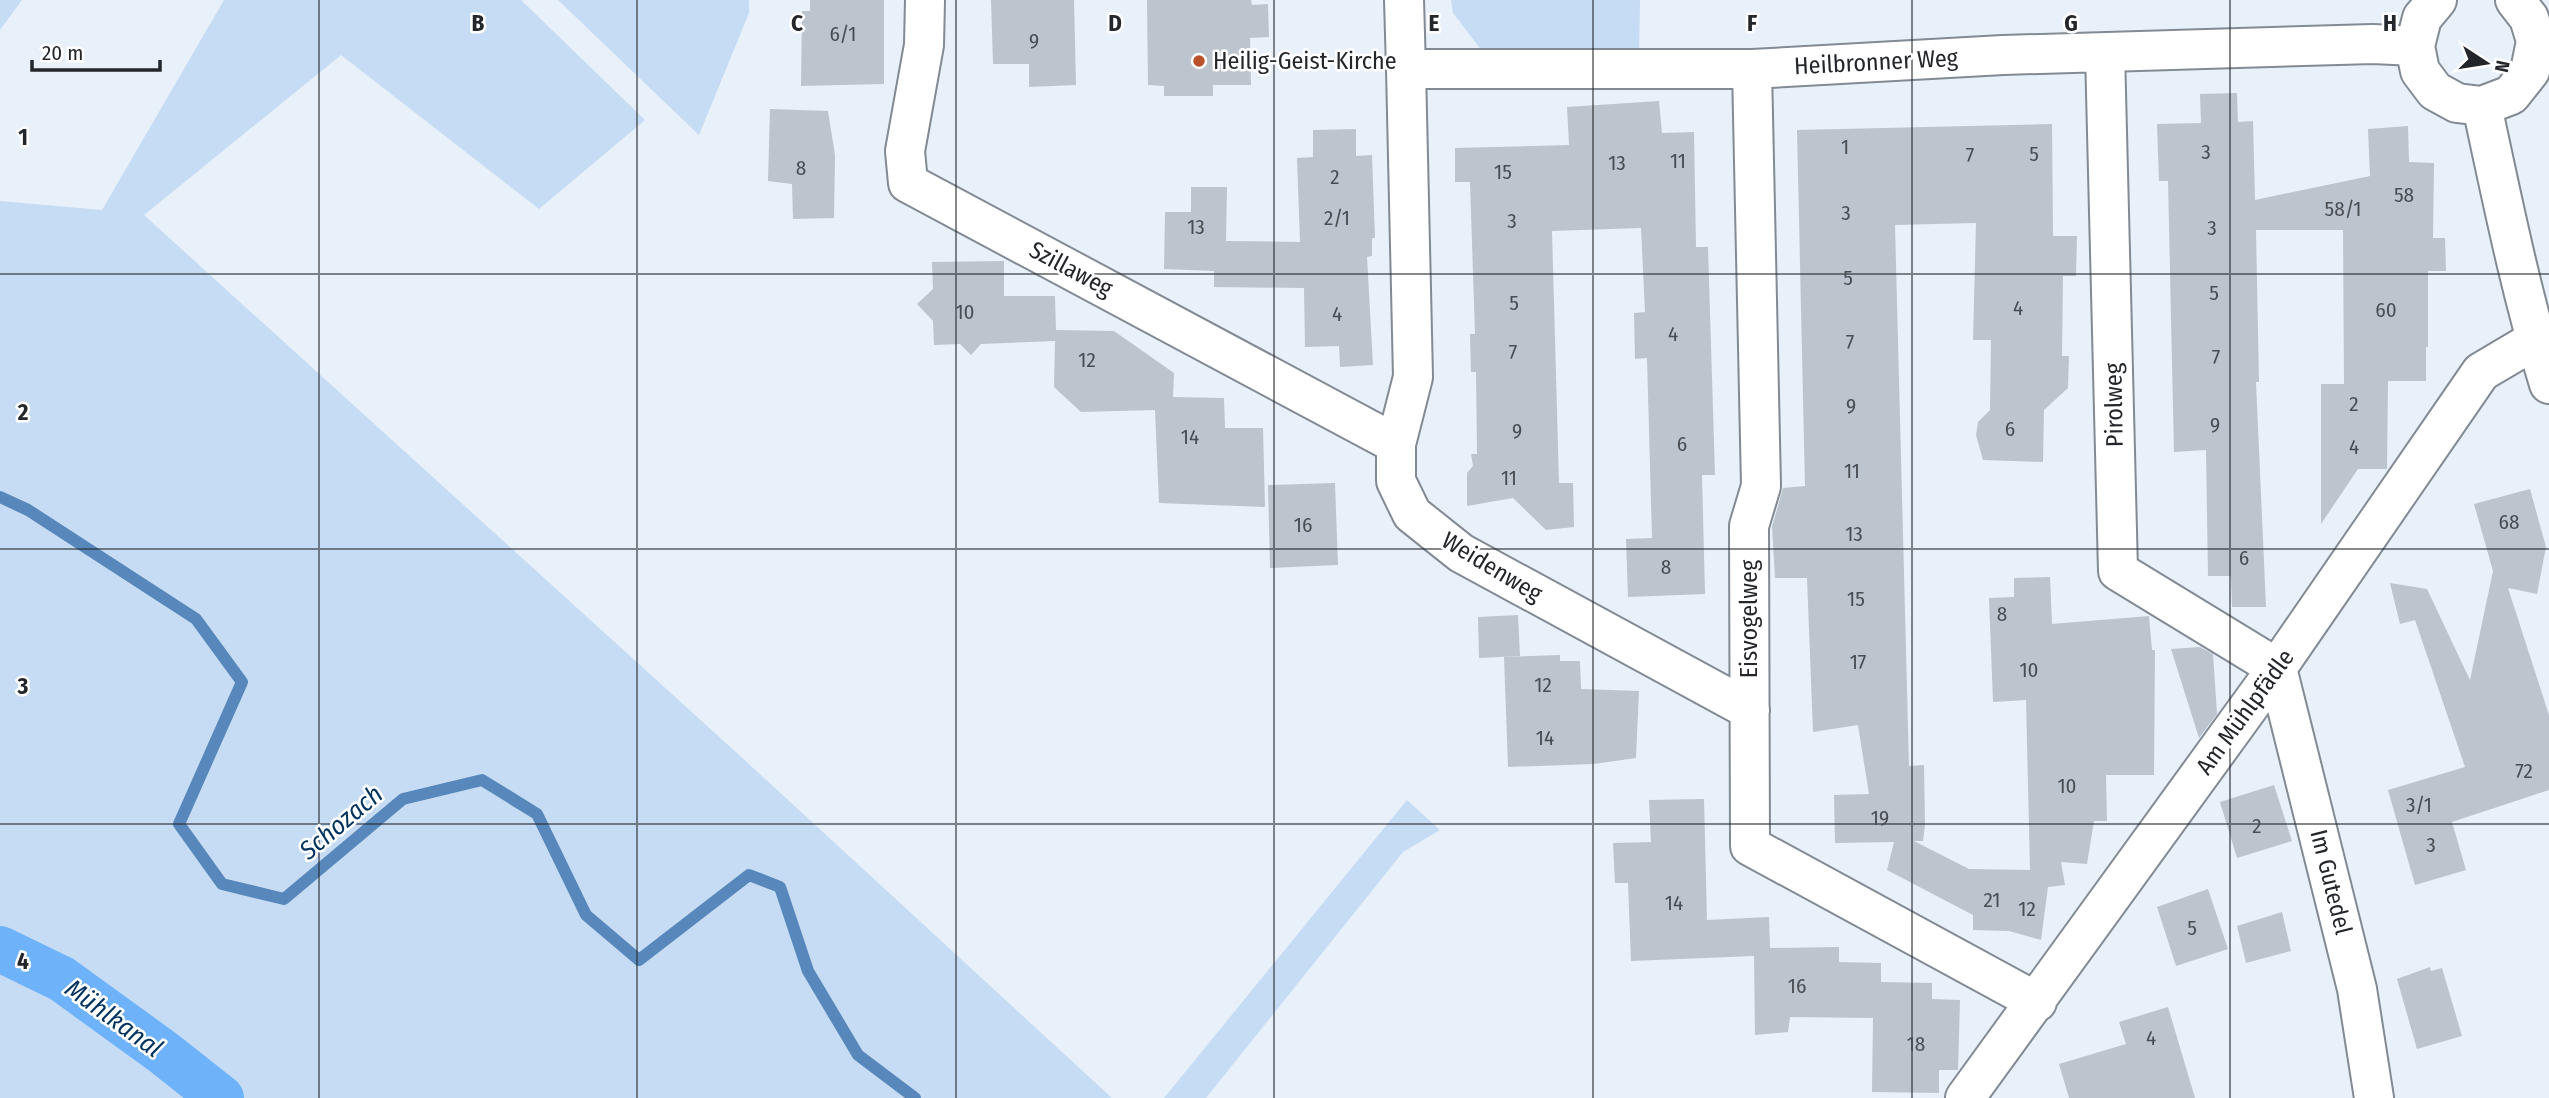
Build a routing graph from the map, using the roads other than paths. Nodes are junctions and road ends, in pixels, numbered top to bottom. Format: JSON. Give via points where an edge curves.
{"nodes":[{"id":1,"x":925,"y":0,"type":"edge"},
{"id":2,"x":1404,"y":0,"type":"edge"},
{"id":3,"x":2437,"y":0,"type":"edge"},
{"id":4,"x":2515,"y":0,"type":"edge"},
{"id":5,"x":2542,"y":41,"type":"edge"},
{"id":6,"x":2415,"y":46,"type":"junction"},
{"id":7,"x":2105,"y":52,"type":"junction"},
{"id":8,"x":1406,"y":69,"type":"junction"},
{"id":9,"x":1752,"y":69,"type":"junction"},
{"id":10,"x":2482,"y":106,"type":"junction"},
{"id":11,"x":2535,"y":340,"type":"junction"},
{"id":12,"x":2549,"y":384,"type":"edge"},
{"id":13,"x":1396,"y":444,"type":"junction"},
{"id":14,"x":2277,"y":668,"type":"junction"},
{"id":15,"x":1750,"y":710,"type":"junction"},
{"id":16,"x":2036,"y":1002,"type":"junction"},
{"id":17,"x":1965,"y":1098,"type":"edge"},
{"id":18,"x":2375,"y":1098,"type":"edge"}],
"edges":[{"from":1,"to":13,"type":"street","name":"Szillaweg","via":[[924,45],[905,151],[908,183]]},
{"from":2,"to":8,"type":"street"},
{"from":3,"to":6,"type":"street","via":[[2422,18]]},
{"from":4,"to":5,"type":"street"},
{"from":5,"to":10,"type":"street","via":[[2530,71],[2511,95]]},
{"from":6,"to":7,"type":"street","name":"Heilbronner Weg"},
{"from":6,"to":10,"type":"street","via":[[2420,71],[2435,91],[2457,103]]},
{"from":7,"to":9,"type":"street","name":"Heilbronner Weg"},
{"from":7,"to":14,"type":"street","name":"Pirolweg","via":[[2118,571]]},
{"from":8,"to":9,"type":"street","name":"Heilbronner Weg"},
{"from":8,"to":13,"type":"street","name":"Weidenweg","via":[[1413,377]]},
{"from":9,"to":15,"type":"street","name":"Eisvogelweg","via":[[1761,486],[1749,526]]},
{"from":10,"to":11,"type":"street"},
{"from":11,"to":12,"type":"street"},
{"from":11,"to":14,"type":"street","name":"Am Mühlpfädle","via":[[2481,372]]},
{"from":13,"to":15,"type":"street","name":"Weidenweg","via":[[1395,481],[1412,514],[1461,553]]},
{"from":14,"to":16,"type":"street","name":"Am Mühlpfädle"},
{"from":14,"to":18,"type":"street","name":"Im Gutedel","via":[[2357,989]]},
{"from":15,"to":16,"type":"street","name":"Eisvogelweg","via":[[1750,846]]},
{"from":16,"to":17,"type":"street","name":"Am Mühlpfädle"}]}
